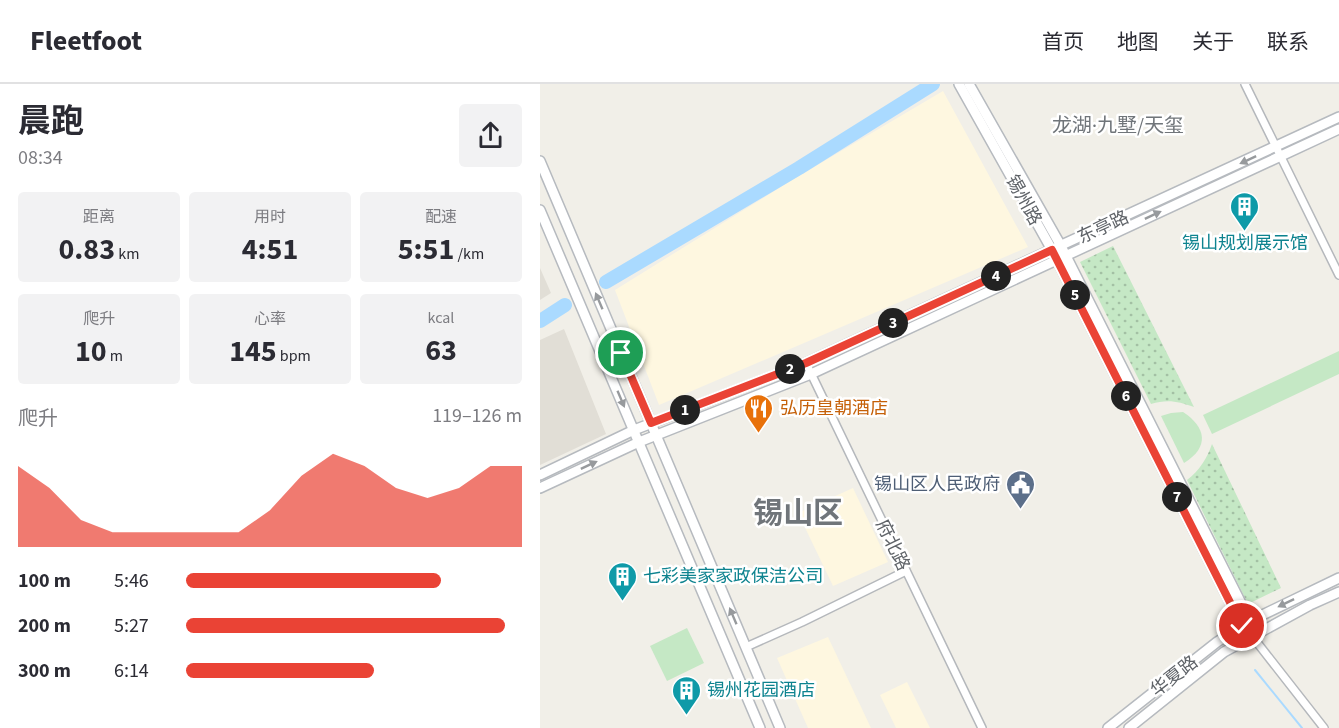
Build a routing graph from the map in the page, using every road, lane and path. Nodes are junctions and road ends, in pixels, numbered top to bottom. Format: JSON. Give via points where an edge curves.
{"nodes":[{"id":1,"x":959,"y":84,"type":"edge"},
{"id":2,"x":969,"y":84,"type":"edge"},
{"id":3,"x":1245,"y":84,"type":"edge"},
{"id":4,"x":1339,"y":117,"type":"edge"},
{"id":5,"x":1339,"y":129,"type":"edge"},
{"id":6,"x":1278,"y":151,"type":"junction"},
{"id":7,"x":540,"y":161,"type":"edge"},
{"id":8,"x":540,"y":210,"type":"edge"},
{"id":9,"x":1059,"y":253,"type":"junction"},
{"id":10,"x":1339,"y":275,"type":"edge"},
{"id":11,"x":806,"y":363,"type":"junction"},
{"id":12,"x":811,"y":374,"type":"junction"},
{"id":13,"x":651,"y":423,"type":"junction"},
{"id":14,"x":634,"y":430,"type":"junction"},
{"id":15,"x":656,"y":436,"type":"junction"},
{"id":16,"x":639,"y":442,"type":"junction"},
{"id":17,"x":540,"y":476,"type":"edge"},
{"id":18,"x":540,"y":488,"type":"edge"},
{"id":19,"x":906,"y":571,"type":"junction"},
{"id":20,"x":1339,"y":578,"type":"edge"},
{"id":21,"x":1339,"y":592,"type":"edge"},
{"id":22,"x":1246,"y":623,"type":"junction"},
{"id":23,"x":1252,"y":636,"type":"junction"},
{"id":24,"x":746,"y":647,"type":"junction"},
{"id":25,"x":760,"y":728,"type":"edge"},
{"id":26,"x":780,"y":728,"type":"edge"},
{"id":27,"x":982,"y":728,"type":"edge"},
{"id":28,"x":1108,"y":728,"type":"edge"},
{"id":29,"x":1129,"y":728,"type":"edge"},
{"id":30,"x":1324,"y":728,"type":"edge"}],
"edges":[{"from":1,"to":9,"type":"main road","name":"锡州路"},
{"from":2,"to":9,"type":"main road","name":"锡州路"},
{"from":3,"to":6,"type":"street"},
{"from":4,"to":6,"type":"main road","name":"东亭路"},
{"from":5,"to":6,"type":"main road","name":"东亭路"},
{"from":6,"to":9,"type":"main road","name":"东亭路"},
{"from":6,"to":10,"type":"street"},
{"from":13,"to":7,"type":"main road","one_way":true},
{"from":8,"to":14,"type":"main road","one_way":true},
{"from":9,"to":11,"type":"main road","name":"东亭路"},
{"from":9,"to":12,"type":"main road","name":"东亭路"},
{"from":9,"to":22,"type":"main road","name":"锡州路"},
{"from":11,"to":12,"type":"street","name":"府北路"},
{"from":11,"to":13,"type":"main road","name":"东亭路"},
{"from":12,"to":15,"type":"main road","name":"东亭路"},
{"from":12,"to":19,"type":"street","name":"府北路"},
{"from":13,"to":14,"type":"main road","name":"东亭路"},
{"from":13,"to":15,"type":"main road"},
{"from":14,"to":16,"type":"main road"},
{"from":14,"to":17,"type":"main road","name":"东亭路"},
{"from":15,"to":16,"type":"main road","name":"东亭路"},
{"from":24,"to":15,"type":"main road","one_way":true},
{"from":18,"to":16,"type":"main road","name":"东亭路","one_way":true},
{"from":16,"to":25,"type":"main road"},
{"from":19,"to":24,"type":"street"},
{"from":19,"to":27,"type":"street","name":"府北路"},
{"from":20,"to":22,"type":"main road","name":"华夏路","one_way":true},
{"from":21,"to":23,"type":"main road","name":"华夏路"},
{"from":22,"to":23,"type":"main road","name":"锡州路"},
{"from":22,"to":28,"type":"main road","name":"华夏路"},
{"from":23,"to":29,"type":"main road","name":"华夏路","via":[[1224,652]]},
{"from":23,"to":30,"type":"street","name":"锡州路"},
{"from":24,"to":26,"type":"main road"}]}
